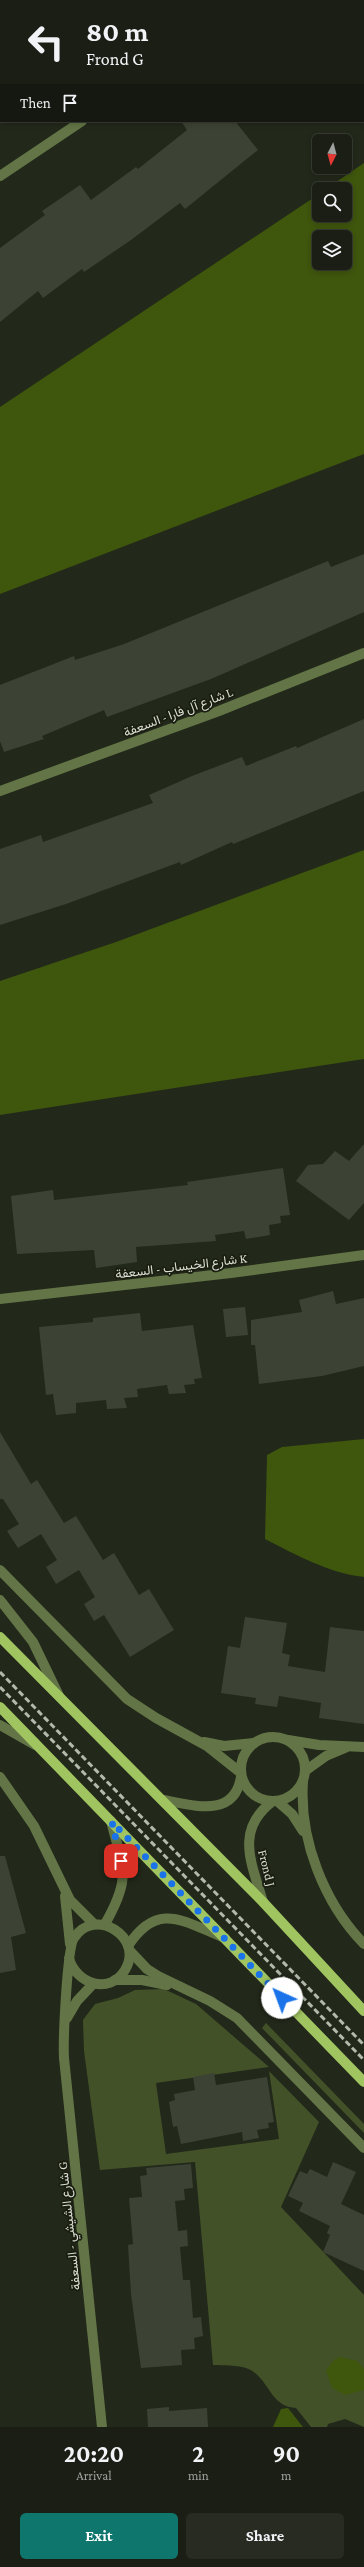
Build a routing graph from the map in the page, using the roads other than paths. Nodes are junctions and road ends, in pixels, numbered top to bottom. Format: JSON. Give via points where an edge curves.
{"nodes":[{"id":1,"x":81,"y":122,"type":"edge"},
{"id":2,"x":0,"y":176,"type":"edge"},
{"id":3,"x":364,"y":654,"type":"edge"},
{"id":4,"x":0,"y":791,"type":"edge"},
{"id":5,"x":364,"y":1255,"type":"edge"},
{"id":6,"x":0,"y":1299,"type":"edge"},
{"id":7,"x":0,"y":1570,"type":"edge"},
{"id":8,"x":0,"y":1600,"type":"edge"},
{"id":9,"x":0,"y":1637,"type":"edge"},
{"id":10,"x":59,"y":1696,"type":"junction"},
{"id":11,"x":0,"y":1707,"type":"edge"},
{"id":12,"x":0,"y":1725,"type":"edge"},
{"id":13,"x":195,"y":1739,"type":"junction"},
{"id":14,"x":286,"y":1740,"type":"junction"},
{"id":15,"x":254,"y":1743,"type":"junction"},
{"id":16,"x":350,"y":1746,"type":"junction"},
{"id":17,"x":39,"y":1747,"type":"junction"},
{"id":18,"x":364,"y":1747,"type":"edge"},
{"id":19,"x":241,"y":1775,"type":"junction"},
{"id":20,"x":304,"y":1776,"type":"junction"},
{"id":21,"x":0,"y":1777,"type":"edge"},
{"id":22,"x":163,"y":1800,"type":"junction"},
{"id":23,"x":275,"y":1801,"type":"junction"},
{"id":24,"x":112,"y":1822,"type":"junction"},
{"id":25,"x":308,"y":1840,"type":"junction"},
{"id":26,"x":64,"y":1890,"type":"junction"},
{"id":27,"x":263,"y":1902,"type":"junction"},
{"id":28,"x":94,"y":1924,"type":"junction"},
{"id":29,"x":104,"y":1924,"type":"junction"},
{"id":30,"x":225,"y":1938,"type":"junction"},
{"id":31,"x":364,"y":1944,"type":"edge"},
{"id":32,"x":70,"y":1946,"type":"junction"},
{"id":33,"x":129,"y":1949,"type":"junction"},
{"id":34,"x":69,"y":1958,"type":"junction"},
{"id":35,"x":115,"y":1980,"type":"junction"},
{"id":36,"x":93,"y":1984,"type":"junction"},
{"id":37,"x":180,"y":1988,"type":"junction"},
{"id":38,"x":364,"y":2011,"type":"edge"},
{"id":39,"x":65,"y":2022,"type":"junction"},
{"id":40,"x":364,"y":2082,"type":"edge"},
{"id":41,"x":364,"y":2148,"type":"edge"},
{"id":42,"x":102,"y":2427,"type":"edge"}],
"edges":[{"from":1,"to":2,"type":"street"},
{"from":3,"to":4,"type":"street","name":"شارع آل فارا - السعفة L","via":[[212,714]]},
{"from":5,"to":6,"type":"street","name":"شارع الخيساب - السعفة K"},
{"from":7,"to":13,"type":"street","via":[[122,1695],[156,1718]]},
{"from":8,"to":10,"type":"street","via":[[33,1642]]},
{"from":9,"to":10,"type":"main road"},
{"from":10,"to":22,"type":"main road"},
{"from":11,"to":17,"type":"main road"},
{"from":12,"to":17,"type":"street"},
{"from":13,"to":15,"type":"street","via":[[224,1746]]},
{"from":13,"to":19,"type":"street"},
{"from":14,"to":15,"type":"street","via":[[275,1737]]},
{"from":14,"to":16,"type":"street"},
{"from":14,"to":20,"type":"street","via":[[301,1752]]},
{"from":15,"to":19,"type":"street","via":[[243,1756]]},
{"from":16,"to":18,"type":"street"},
{"from":16,"to":20,"type":"street","via":[[326,1756]]},
{"from":17,"to":24,"type":"main road"},
{"from":19,"to":22,"type":"street","via":[[240,1787],[234,1796],[217,1806]]},
{"from":19,"to":23,"type":"street","via":[[244,1784],[253,1794],[265,1800]]},
{"from":20,"to":23,"type":"street","via":[[293,1794]]},
{"from":20,"to":25,"type":"street","via":[[303,1816]]},
{"from":21,"to":26,"type":"street","via":[[34,1826]]},
{"from":22,"to":27,"type":"main road"},
{"from":23,"to":25,"type":"street","via":[[292,1814]]},
{"from":23,"to":27,"type":"street","name":"Frond J","via":[[257,1816],[249,1836],[250,1859]]},
{"from":24,"to":29,"type":"street","via":[[124,1871],[117,1902]]},
{"from":24,"to":30,"type":"main road"},
{"from":25,"to":31,"type":"street","via":[[316,1866],[335,1904]]},
{"from":26,"to":28,"type":"street","via":[[77,1909]]},
{"from":26,"to":32,"type":"street"},
{"from":27,"to":38,"type":"main road"},
{"from":28,"to":29,"type":"street"},
{"from":28,"to":32,"type":"street","via":[[79,1932]]},
{"from":29,"to":33,"type":"street","via":[[120,1932]]},
{"from":30,"to":33,"type":"street","via":[[185,1922],[166,1918],[140,1928]]},
{"from":30,"to":40,"type":"main road"},
{"from":32,"to":34,"type":"street"},
{"from":33,"to":35,"type":"street","via":[[125,1970]]},
{"from":33,"to":37,"type":"street","via":[[147,1969]]},
{"from":34,"to":36,"type":"street","via":[[70,1965],[79,1977]]},
{"from":34,"to":39,"type":"street","name":"شارع الشيشي - السعفة G"},
{"from":35,"to":36,"type":"street"},
{"from":35,"to":37,"type":"street","via":[[142,1980]]},
{"from":36,"to":39,"type":"street","name":"شارع الشيشي - السعفة G","via":[[77,2001]]},
{"from":37,"to":41,"type":"street","via":[[210,2001],[237,2018]]},
{"from":39,"to":42,"type":"street","name":"شارع الشيشي - السعفة G","via":[[64,2058]]}]}
